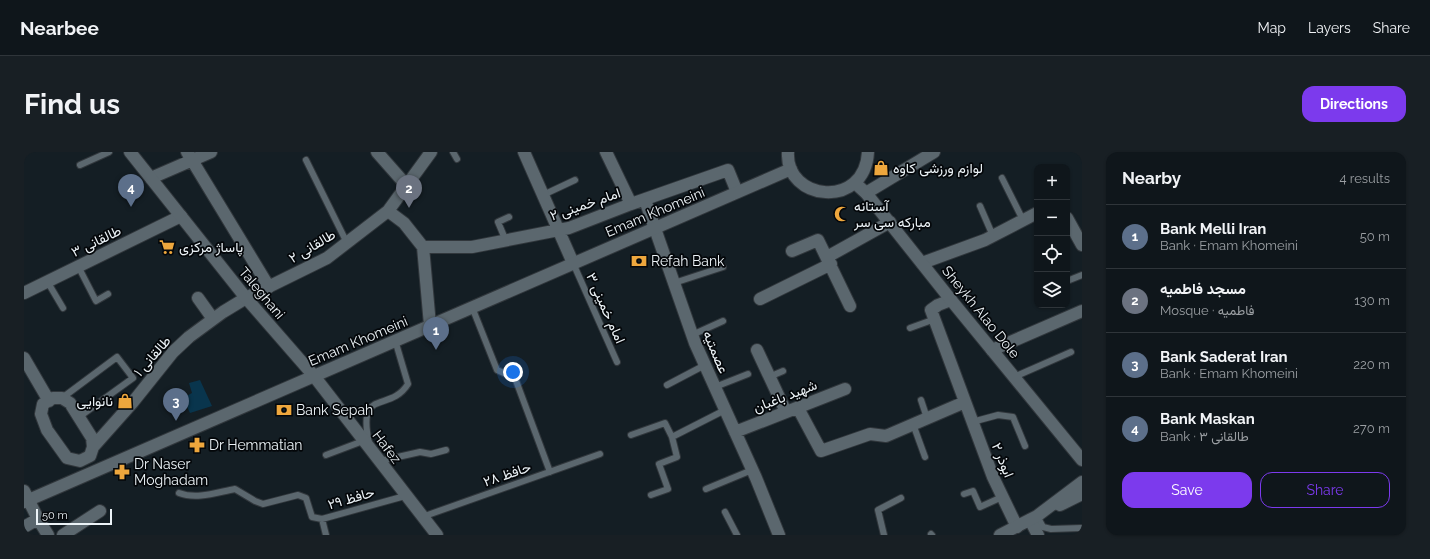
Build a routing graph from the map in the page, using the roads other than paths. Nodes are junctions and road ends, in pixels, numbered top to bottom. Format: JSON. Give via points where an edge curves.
{"nodes":[{"id":1,"x":109,"y":152,"type":"edge"},
{"id":2,"x":130,"y":152,"type":"edge"},
{"id":3,"x":211,"y":152,"type":"edge"},
{"id":4,"x":377,"y":152,"type":"edge"},
{"id":5,"x":431,"y":152,"type":"edge"},
{"id":6,"x":453,"y":152,"type":"edge"},
{"id":7,"x":524,"y":152,"type":"edge"},
{"id":8,"x":606,"y":152,"type":"edge"},
{"id":9,"x":788,"y":152,"type":"edge"},
{"id":10,"x":868,"y":152,"type":"edge"},
{"id":11,"x":934,"y":152,"type":"edge"},
{"id":12,"x":189,"y":156,"type":"edge"},
{"id":13,"x":457,"y":159,"type":"dead end"},
{"id":14,"x":306,"y":160,"type":"dead end"},
{"id":15,"x":80,"y":165,"type":"dead end"},
{"id":16,"x":791,"y":169,"type":"junction"},
{"id":17,"x":151,"y":178,"type":"junction"},
{"id":18,"x":1002,"y":178,"type":"dead end"},
{"id":19,"x":575,"y":180,"type":"dead end"},
{"id":20,"x":855,"y":183,"type":"junction"},
{"id":21,"x":407,"y":186,"type":"junction"},
{"id":22,"x":737,"y":192,"type":"junction"},
{"id":23,"x":866,"y":193,"type":"junction"},
{"id":24,"x":543,"y":195,"type":"junction"},
{"id":25,"x":645,"y":200,"type":"junction"},
{"id":26,"x":631,"y":204,"type":"junction"},
{"id":27,"x":980,"y":206,"type":"dead end"},
{"id":28,"x":388,"y":211,"type":"junction"},
{"id":29,"x":1034,"y":214,"type":"edge"},
{"id":30,"x":181,"y":216,"type":"junction"},
{"id":31,"x":509,"y":217,"type":"dead end"},
{"id":32,"x":1023,"y":220,"type":"junction"},
{"id":33,"x":890,"y":222,"type":"junction"},
{"id":34,"x":1070,"y":223,"type":"edge"},
{"id":35,"x":654,"y":228,"type":"junction"},
{"id":36,"x":558,"y":230,"type":"junction"},
{"id":37,"x":993,"y":236,"type":"junction"},
{"id":38,"x":506,"y":241,"type":"junction"},
{"id":39,"x":347,"y":243,"type":"junction"},
{"id":40,"x":1082,"y":245,"type":"edge"},
{"id":41,"x":423,"y":247,"type":"junction"},
{"id":42,"x":792,"y":251,"type":"dead end"},
{"id":43,"x":829,"y":261,"type":"junction"},
{"id":44,"x":573,"y":263,"type":"junction"},
{"id":45,"x":922,"y":263,"type":"junction"},
{"id":46,"x":78,"y":266,"type":"junction"},
{"id":47,"x":723,"y":267,"type":"dead end"},
{"id":48,"x":1082,"y":275,"type":"edge"},
{"id":49,"x":1070,"y":280,"type":"edge"},
{"id":50,"x":48,"y":281,"type":"junction"},
{"id":51,"x":674,"y":283,"type":"junction"},
{"id":52,"x":269,"y":287,"type":"junction"},
{"id":53,"x":24,"y":292,"type":"edge"},
{"id":54,"x":108,"y":294,"type":"dead end"},
{"id":55,"x":198,"y":298,"type":"dead end"},
{"id":56,"x":246,"y":298,"type":"junction"},
{"id":57,"x":760,"y":299,"type":"dead end"},
{"id":58,"x":951,"y":300,"type":"junction"},
{"id":59,"x":850,"y":306,"type":"dead end"},
{"id":60,"x":472,"y":307,"type":"junction"},
{"id":61,"x":63,"y":308,"type":"dead end"},
{"id":62,"x":1082,"y":311,"type":"edge"},
{"id":63,"x":213,"y":319,"type":"junction"},
{"id":64,"x":935,"y":319,"type":"junction"},
{"id":65,"x":723,"y":321,"type":"dead end"},
{"id":66,"x":430,"y":325,"type":"junction"},
{"id":67,"x":910,"y":328,"type":"dead end"},
{"id":68,"x":692,"y":335,"type":"junction"},
{"id":69,"x":395,"y":340,"type":"junction"},
{"id":70,"x":757,"y":350,"type":"dead end"},
{"id":71,"x":992,"y":350,"type":"junction"},
{"id":72,"x":1071,"y":352,"type":"dead end"},
{"id":73,"x":24,"y":358,"type":"edge"},
{"id":74,"x":617,"y":362,"type":"dead end"},
{"id":75,"x":705,"y":365,"type":"junction"},
{"id":76,"x":782,"y":371,"type":"dead end"},
{"id":77,"x":748,"y":374,"type":"dead end"},
{"id":78,"x":314,"y":376,"type":"junction"},
{"id":79,"x":769,"y":377,"type":"junction"},
{"id":80,"x":1014,"y":377,"type":"junction"},
{"id":81,"x":667,"y":385,"type":"dead end"},
{"id":82,"x":715,"y":387,"type":"junction"},
{"id":83,"x":846,"y":389,"type":"dead end"},
{"id":84,"x":62,"y":398,"type":"junction"},
{"id":85,"x":921,"y":400,"type":"dead end"},
{"id":86,"x":49,"y":401,"type":"junction"},
{"id":87,"x":965,"y":402,"type":"junction"},
{"id":88,"x":798,"y":408,"type":"junction"},
{"id":89,"x":725,"y":410,"type":"junction"},
{"id":90,"x":786,"y":412,"type":"junction"},
{"id":91,"x":79,"y":417,"type":"junction"},
{"id":92,"x":927,"y":418,"type":"junction"},
{"id":93,"x":972,"y":422,"type":"junction"},
{"id":94,"x":913,"y":424,"type":"junction"},
{"id":95,"x":735,"y":432,"type":"junction"},
{"id":96,"x":631,"y":435,"type":"dead end"},
{"id":97,"x":672,"y":437,"type":"junction"},
{"id":98,"x":367,"y":446,"type":"junction"},
{"id":99,"x":1024,"y":446,"type":"dead end"},
{"id":100,"x":93,"y":447,"type":"junction"},
{"id":101,"x":446,"y":450,"type":"dead end"},
{"id":102,"x":600,"y":454,"type":"dead end"},
{"id":103,"x":326,"y":455,"type":"dead end"},
{"id":104,"x":925,"y":457,"type":"dead end"},
{"id":105,"x":1082,"y":460,"type":"edge"},
{"id":106,"x":379,"y":461,"type":"junction"},
{"id":107,"x":550,"y":472,"type":"junction"},
{"id":108,"x":754,"y":474,"type":"junction"},
{"id":109,"x":1082,"y":482,"type":"edge"},
{"id":110,"x":706,"y":489,"type":"dead end"},
{"id":111,"x":179,"y":493,"type":"dead end"},
{"id":112,"x":964,"y":494,"type":"dead end"},
{"id":113,"x":1082,"y":494,"type":"edge"},
{"id":114,"x":651,"y":495,"type":"dead end"},
{"id":115,"x":405,"y":496,"type":"junction"},
{"id":116,"x":1002,"y":497,"type":"junction"},
{"id":117,"x":25,"y":498,"type":"edge"},
{"id":118,"x":901,"y":498,"type":"dead end"},
{"id":119,"x":100,"y":511,"type":"dead end"},
{"id":120,"x":726,"y":512,"type":"dead end"},
{"id":121,"x":422,"y":517,"type":"junction"},
{"id":122,"x":1034,"y":518,"type":"junction"},
{"id":123,"x":38,"y":519,"type":"junction"},
{"id":124,"x":322,"y":519,"type":"junction"},
{"id":125,"x":24,"y":527,"type":"edge"},
{"id":126,"x":1017,"y":527,"type":"junction"},
{"id":127,"x":1082,"y":528,"type":"edge"},
{"id":128,"x":48,"y":535,"type":"edge"},
{"id":129,"x":63,"y":535,"type":"edge"},
{"id":130,"x":326,"y":535,"type":"edge"},
{"id":131,"x":437,"y":535,"type":"edge"},
{"id":132,"x":737,"y":535,"type":"edge"},
{"id":133,"x":779,"y":535,"type":"edge"},
{"id":134,"x":884,"y":535,"type":"edge"},
{"id":135,"x":1000,"y":535,"type":"edge"},
{"id":136,"x":1038,"y":535,"type":"edge"}],
"edges":[{"from":1,"to":15,"type":"lane"},
{"from":2,"to":17,"type":"street","name":"Taleghani"},
{"from":3,"to":12,"type":"street"},
{"from":4,"to":21,"type":"street"},
{"from":5,"to":21,"type":"street","name":"طالقانی ۲"},
{"from":6,"to":13,"type":"lane"},
{"from":7,"to":24,"type":"street"},
{"from":8,"to":26,"type":"street"},
{"from":9,"to":16,"type":"street"},
{"from":10,"to":20,"type":"street","via":[[868,161],[863,173]]},
{"from":11,"to":23,"type":"street"},
{"from":12,"to":17,"type":"street"},
{"from":12,"to":52,"type":"street"},
{"from":14,"to":39,"type":"lane"},
{"from":16,"to":20,"type":"street","via":[[798,179],[819,192],[832,193],[844,190]]},
{"from":16,"to":22,"type":"street","name":"Emam Khomeini"},
{"from":17,"to":30,"type":"street","name":"Taleghani"},
{"from":18,"to":32,"type":"lane"},
{"from":19,"to":24,"type":"lane"},
{"from":20,"to":23,"type":"street","name":"Sheykh Alao Dole"},
{"from":21,"to":28,"type":"street","name":"طالقانی ۲"},
{"from":22,"to":25,"type":"street","name":"امام خمینی ۲","via":[[728,170]]},
{"from":22,"to":35,"type":"street","name":"Emam Khomeini"},
{"from":23,"to":33,"type":"street","name":"Sheykh Alao Dole"},
{"from":24,"to":36,"type":"street"},
{"from":25,"to":26,"type":"street","name":"امام خمینی ۲"},
{"from":25,"to":35,"type":"street","name":"عصمتیه"},
{"from":26,"to":36,"type":"street","name":"امام خمینی ۲"},
{"from":27,"to":37,"type":"lane"},
{"from":28,"to":39,"type":"street","name":"طالقانی ۲"},
{"from":28,"to":41,"type":"street","via":[[404,223]]},
{"from":29,"to":32,"type":"street"},
{"from":30,"to":46,"type":"street","name":"طالقانی ۳"},
{"from":30,"to":56,"type":"street","name":"Taleghani"},
{"from":31,"to":38,"type":"lane","via":[[498,222]]},
{"from":32,"to":37,"type":"street"},
{"from":33,"to":43,"type":"street"},
{"from":33,"to":45,"type":"street","name":"Sheykh Alao Dole"},
{"from":34,"to":40,"type":"street"},
{"from":35,"to":44,"type":"street","name":"Emam Khomeini"},
{"from":35,"to":51,"type":"street","name":"عصمتیه"},
{"from":36,"to":38,"type":"street","name":"امام خمینی ۲"},
{"from":36,"to":44,"type":"street"},
{"from":37,"to":45,"type":"street"},
{"from":38,"to":41,"type":"street","name":"امام خمینی ۲","via":[[472,247]]},
{"from":39,"to":52,"type":"street","name":"طالقانی ۲","via":[[327,258]]},
{"from":41,"to":66,"type":"street"},
{"from":42,"to":43,"type":"street","via":[[818,240]]},
{"from":43,"to":57,"type":"street"},
{"from":43,"to":59,"type":"street"},
{"from":44,"to":60,"type":"street","name":"Emam Khomeini"},
{"from":44,"to":74,"type":"lane","name":"امام خمینی ۳"},
{"from":45,"to":58,"type":"street","name":"Sheykh Alao Dole"},
{"from":46,"to":50,"type":"street","name":"طالقانی ۳"},
{"from":46,"to":54,"type":"lane","via":[[96,301]]},
{"from":47,"to":51,"type":"lane"},
{"from":48,"to":49,"type":"lane"},
{"from":50,"to":53,"type":"street","name":"طالقانی ۳"},
{"from":50,"to":61,"type":"lane"},
{"from":51,"to":68,"type":"street","name":"عصمتیه"},
{"from":52,"to":56,"type":"street","name":"طالقانی ۲"},
{"from":55,"to":63,"type":"street"},
{"from":56,"to":63,"type":"street","name":"طالقانی ۱"},
{"from":56,"to":78,"type":"street","name":"Taleghani"},
{"from":58,"to":64,"type":"street","via":[[932,310]]},
{"from":58,"to":71,"type":"street","name":"Sheykh Alao Dole"},
{"from":60,"to":66,"type":"street","name":"Emam Khomeini"},
{"from":60,"to":107,"type":"lane","via":[[497,370],[515,378]]},
{"from":62,"to":71,"type":"street"},
{"from":63,"to":100,"type":"street","name":"طالقانی ۱","via":[[173,352]]},
{"from":64,"to":67,"type":"lane"},
{"from":64,"to":87,"type":"street","name":"ابوذر ۲"},
{"from":65,"to":68,"type":"lane"},
{"from":66,"to":69,"type":"street","name":"Emam Khomeini"},
{"from":68,"to":75,"type":"street","name":"عصمتیه"},
{"from":69,"to":78,"type":"street","name":"Emam Khomeini"},
{"from":69,"to":98,"type":"lane","via":[[408,384],[404,391],[370,406],[366,414]]},
{"from":70,"to":79,"type":"street"},
{"from":71,"to":80,"type":"street","name":"Sheykh Alao Dole"},
{"from":72,"to":80,"type":"lane"},
{"from":73,"to":86,"type":"street"},
{"from":75,"to":81,"type":"lane"},
{"from":75,"to":82,"type":"street","name":"عصمتیه"},
{"from":76,"to":79,"type":"lane"},
{"from":77,"to":82,"type":"lane"},
{"from":78,"to":98,"type":"street","name":"Hafez"},
{"from":78,"to":117,"type":"street","name":"Emam Khomeini"},
{"from":79,"to":90,"type":"street"},
{"from":80,"to":105,"type":"street","name":"Sheykh Alao Dole"},
{"from":82,"to":89,"type":"street","name":"عصمتیه"},
{"from":83,"to":88,"type":"street","name":"شهید باغبان"},
{"from":84,"to":86,"type":"street","via":[[53,398]]},
{"from":84,"to":91,"type":"street","via":[[70,403]]},
{"from":84,"to":91,"type":"lane","via":[[118,357],[133,378]]},
{"from":85,"to":92,"type":"lane"},
{"from":86,"to":100,"type":"street","name":"طالقانی ۱","via":[[44,404],[41,414],[47,430],[67,458],[80,461],[90,456]]},
{"from":87,"to":92,"type":"street"},
{"from":87,"to":93,"type":"street","name":"ابوذر ۲"},
{"from":88,"to":90,"type":"street","name":"شهید باغبان"},
{"from":88,"to":94,"type":"street","via":[[821,451],[870,434],[886,436]]},
{"from":89,"to":95,"type":"street","name":"عصمتیه"},
{"from":89,"to":97,"type":"lane"},
{"from":90,"to":95,"type":"street","name":"شهید باغبان"},
{"from":91,"to":100,"type":"street","via":[[92,438]]},
{"from":92,"to":94,"type":"street"},
{"from":93,"to":99,"type":"lane","via":[[998,415],[1013,416]]},
{"from":93,"to":116,"type":"street","name":"ابوذر ۲"},
{"from":94,"to":104,"type":"lane"},
{"from":95,"to":108,"type":"street","name":"عصمتیه"},
{"from":96,"to":97,"type":"lane","via":[[665,423]]},
{"from":97,"to":114,"type":"lane","via":[[677,457],[660,464],[668,489]]},
{"from":98,"to":103,"type":"lane"},
{"from":98,"to":106,"type":"street","name":"Hafez"},
{"from":101,"to":106,"type":"lane","via":[[431,454],[420,452]]},
{"from":102,"to":107,"type":"lane","name":"حافظ ۲۸"},
{"from":106,"to":115,"type":"street","name":"Hafez"},
{"from":107,"to":121,"type":"lane","name":"حافظ ۲۸"},
{"from":108,"to":110,"type":"lane"},
{"from":108,"to":133,"type":"street","name":"عصمتیه"},
{"from":109,"to":122,"type":"street"},
{"from":111,"to":124,"type":"lane","name":"حافظ ۲۹","via":[[187,496],[235,489],[263,504],[298,495],[306,498],[312,516]]},
{"from":112,"to":116,"type":"lane","via":[[973,491],[980,507]]},
{"from":113,"to":122,"type":"street"},
{"from":115,"to":121,"type":"street","name":"Hafez"},
{"from":115,"to":124,"type":"lane","name":"حافظ ۲۹"},
{"from":116,"to":126,"type":"street","name":"ابوذر ۲"},
{"from":117,"to":123,"type":"street"},
{"from":118,"to":134,"type":"lane","via":[[878,510]]},
{"from":119,"to":129,"type":"street"},
{"from":120,"to":132,"type":"lane"},
{"from":121,"to":131,"type":"street","name":"Hafez"},
{"from":122,"to":126,"type":"street"},
{"from":122,"to":127,"type":"lane","via":[[1043,527],[1051,529]]},
{"from":122,"to":136,"type":"street"},
{"from":123,"to":125,"type":"street"},
{"from":123,"to":128,"type":"street"},
{"from":124,"to":130,"type":"lane"},
{"from":126,"to":135,"type":"street"}]}
